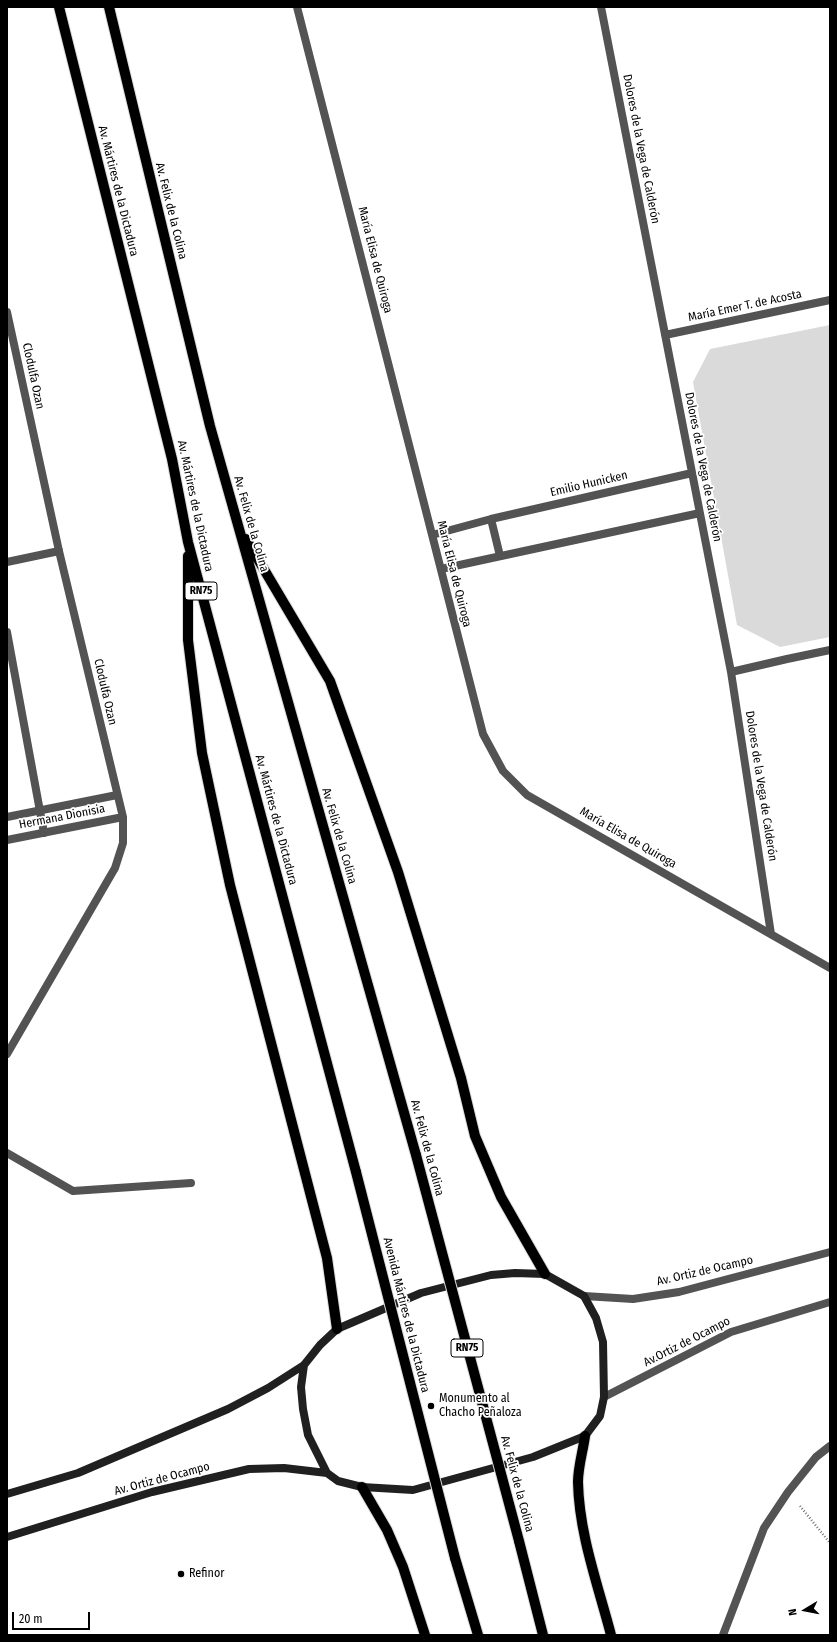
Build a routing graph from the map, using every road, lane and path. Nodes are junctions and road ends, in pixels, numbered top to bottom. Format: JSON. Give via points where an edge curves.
{"nodes":[{"id":1,"x":59,"y":7,"type":"edge"},
{"id":2,"x":109,"y":7,"type":"edge"},
{"id":3,"x":297,"y":7,"type":"edge"},
{"id":4,"x":601,"y":7,"type":"edge"},
{"id":5,"x":830,"y":300,"type":"edge"},
{"id":6,"x":7,"y":312,"type":"edge"},
{"id":7,"x":665,"y":335,"type":"junction"},
{"id":8,"x":692,"y":473,"type":"junction"},
{"id":9,"x":700,"y":513,"type":"junction"},
{"id":10,"x":491,"y":519,"type":"junction"},
{"id":11,"x":238,"y":527,"type":"junction"},
{"id":12,"x":432,"y":535,"type":"junction"},
{"id":13,"x":188,"y":542,"type":"junction"},
{"id":14,"x":59,"y":550,"type":"junction"},
{"id":15,"x":500,"y":556,"type":"junction"},
{"id":16,"x":7,"y":562,"type":"edge"},
{"id":17,"x":441,"y":569,"type":"junction"},
{"id":18,"x":7,"y":632,"type":"edge"},
{"id":19,"x":830,"y":650,"type":"edge"},
{"id":20,"x":731,"y":672,"type":"junction"},
{"id":21,"x":117,"y":795,"type":"junction"},
{"id":22,"x":40,"y":810,"type":"junction"},
{"id":23,"x":7,"y":817,"type":"edge"},
{"id":24,"x":123,"y":817,"type":"junction"},
{"id":25,"x":44,"y":833,"type":"junction"},
{"id":26,"x":7,"y":840,"type":"edge"},
{"id":27,"x":772,"y":934,"type":"junction"},
{"id":28,"x":830,"y":968,"type":"edge"},
{"id":29,"x":7,"y":1054,"type":"edge"},
{"id":30,"x":7,"y":1153,"type":"edge"},
{"id":31,"x":356,"y":1172,"type":"joint"},
{"id":32,"x":191,"y":1183,"type":"dead end"},
{"id":33,"x":830,"y":1252,"type":"edge"},
{"id":34,"x":545,"y":1274,"type":"junction"},
{"id":35,"x":584,"y":1296,"type":"junction"},
{"id":36,"x":830,"y":1302,"type":"edge"},
{"id":37,"x":337,"y":1329,"type":"junction"},
{"id":38,"x":304,"y":1365,"type":"junction"},
{"id":39,"x":604,"y":1397,"type":"junction"},
{"id":40,"x":585,"y":1436,"type":"junction"},
{"id":41,"x":830,"y":1446,"type":"edge"},
{"id":42,"x":328,"y":1473,"type":"junction"},
{"id":43,"x":362,"y":1487,"type":"junction"},
{"id":44,"x":788,"y":1492,"type":"junction"},
{"id":45,"x":7,"y":1494,"type":"edge"},
{"id":46,"x":7,"y":1537,"type":"edge"},
{"id":47,"x":830,"y":1543,"type":"edge"},
{"id":48,"x":425,"y":1635,"type":"edge"},
{"id":49,"x":478,"y":1635,"type":"edge"},
{"id":50,"x":543,"y":1635,"type":"edge"},
{"id":51,"x":611,"y":1635,"type":"edge"},
{"id":52,"x":723,"y":1635,"type":"edge"}],
"edges":[{"from":1,"to":13,"type":"main road","name":"Av. Mártires de la Dictadura","number":"RN75","via":[[172,459]]},
{"from":2,"to":11,"type":"main road","name":"Av. Felix de la Colina","number":"RN75","via":[[210,426]]},
{"from":3,"to":12,"type":"street","name":"María Elisa de Quiroga"},
{"from":4,"to":7,"type":"street","name":"Dolores de la Vega de Calderón"},
{"from":5,"to":7,"type":"street","name":"María Emer T. de Acosta"},
{"from":6,"to":14,"type":"street","name":"Clodulfa Ozan"},
{"from":7,"to":8,"type":"street","name":"Dolores de la Vega de Calderón"},
{"from":8,"to":9,"type":"street","name":"Dolores de la Vega de Calderón"},
{"from":8,"to":10,"type":"street","name":"Emilio Hunicken"},
{"from":9,"to":15,"type":"street"},
{"from":9,"to":20,"type":"street","name":"Dolores de la Vega de Calderón"},
{"from":10,"to":12,"type":"street","name":"Emilio Hunicken"},
{"from":10,"to":15,"type":"street"},
{"from":11,"to":34,"type":"main road","via":[[330,681],[398,872],[461,1078],[475,1136],[501,1197]]},
{"from":11,"to":50,"type":"main road","name":"Av. Felix de la Colina","number":"RN75","bridge":true,"via":[[416,1155]]},
{"from":12,"to":17,"type":"street","name":"María Elisa de Quiroga"},
{"from":13,"to":31,"type":"main road","name":"Av. Mártires de la Dictadura","number":"RN75"},
{"from":13,"to":37,"type":"main road","via":[[188,640],[202,753],[230,885],[327,1258]]},
{"from":14,"to":16,"type":"street"},
{"from":14,"to":21,"type":"street","name":"Clodulfa Ozan"},
{"from":15,"to":17,"type":"street"},
{"from":17,"to":27,"type":"street","name":"María Elisa de Quiroga","via":[[483,734],[503,772],[527,795]]},
{"from":18,"to":22,"type":"street"},
{"from":19,"to":20,"type":"street"},
{"from":20,"to":27,"type":"street","name":"Dolores de la Vega de Calderón"},
{"from":21,"to":22,"type":"street","name":"Hermana Dionisia"},
{"from":21,"to":24,"type":"street","name":"Clodulfa Ozan"},
{"from":22,"to":23,"type":"street","name":"Hermana Dionisia"},
{"from":22,"to":25,"type":"street"},
{"from":24,"to":25,"type":"street","name":"Hermana Dionisia"},
{"from":24,"to":29,"type":"street","name":"Clodulfa Ozan","via":[[123,843],[115,868]]},
{"from":25,"to":26,"type":"street","name":"Hermana Dionisia"},
{"from":27,"to":28,"type":"street","name":"María Elisa de Quiroga"},
{"from":30,"to":32,"type":"street","via":[[73,1191]]},
{"from":31,"to":49,"type":"main road","name":"Avenida Mártires de la Dictadura","number":"RN75","bridge":true,"via":[[455,1558]]},
{"from":33,"to":35,"type":"street","name":"Av. Ortiz de Ocampo","via":[[679,1292],[633,1299]]},
{"from":34,"to":35,"type":"main road"},
{"from":34,"to":37,"type":"main road","via":[[491,1274],[421,1293]]},
{"from":35,"to":39,"type":"main road","via":[[596,1318],[603,1342]]},
{"from":36,"to":39,"type":"street","name":"Av.Ortiz de Ocampo","via":[[731,1332]]},
{"from":37,"to":38,"type":"main road","via":[[320,1344]]},
{"from":38,"to":42,"type":"main road","via":[[301,1387],[308,1435]]},
{"from":38,"to":45,"type":"main road","via":[[228,1409],[78,1473]]},
{"from":39,"to":40,"type":"main road","via":[[600,1416]]},
{"from":40,"to":43,"type":"main road","via":[[533,1457],[413,1490]]},
{"from":40,"to":51,"type":"main road","via":[[578,1480],[582,1519]]},
{"from":41,"to":44,"type":"street","via":[[816,1457]]},
{"from":42,"to":43,"type":"main road","via":[[338,1481]]},
{"from":42,"to":46,"type":"main road","name":"Av. Ortiz de Ocampo","via":[[284,1468],[249,1469],[152,1492]]},
{"from":43,"to":48,"type":"main road","via":[[387,1530],[403,1567]]},
{"from":44,"to":47,"type":"path"},
{"from":44,"to":52,"type":"street","via":[[764,1528]]}]}
